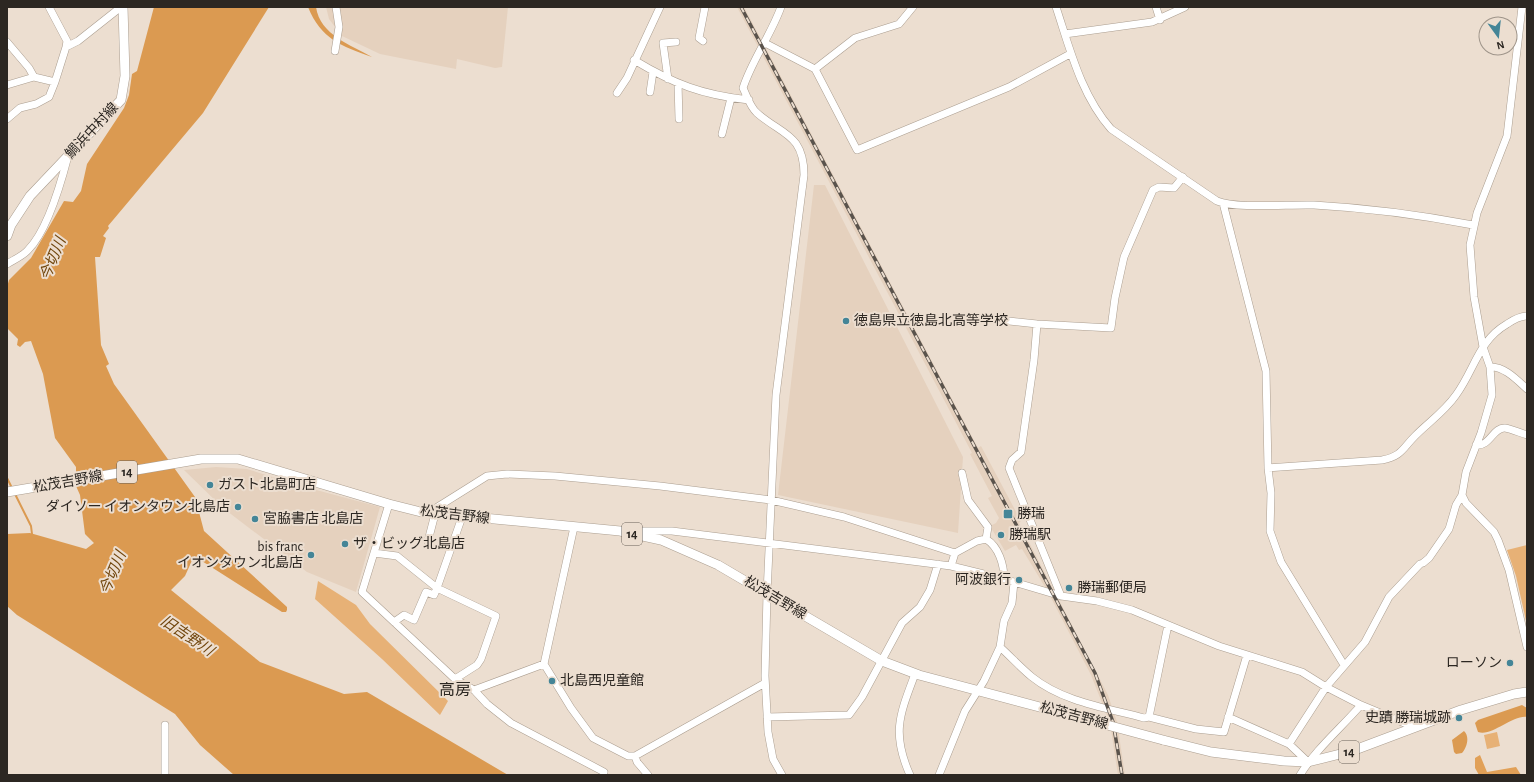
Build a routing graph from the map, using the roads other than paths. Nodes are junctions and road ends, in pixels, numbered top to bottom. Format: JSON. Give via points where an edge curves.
{"nodes":[{"id":1,"x":49,"y":7,"type":"edge"},
{"id":2,"x":122,"y":7,"type":"edge"},
{"id":3,"x":336,"y":7,"type":"edge"},
{"id":4,"x":660,"y":7,"type":"edge"},
{"id":5,"x":705,"y":7,"type":"edge"},
{"id":6,"x":782,"y":7,"type":"edge"},
{"id":7,"x":913,"y":7,"type":"edge"},
{"id":8,"x":1056,"y":7,"type":"edge"},
{"id":9,"x":1156,"y":7,"type":"edge"},
{"id":10,"x":1185,"y":7,"type":"edge"},
{"id":11,"x":1522,"y":7,"type":"edge"},
{"id":12,"x":1160,"y":20,"type":"junction"},
{"id":13,"x":1065,"y":34,"type":"junction"},
{"id":14,"x":703,"y":41,"type":"dead end"},
{"id":15,"x":7,"y":42,"type":"edge"},
{"id":16,"x":676,"y":42,"type":"dead end"},
{"id":17,"x":765,"y":43,"type":"junction"},
{"id":18,"x":66,"y":47,"type":"junction"},
{"id":19,"x":335,"y":51,"type":"dead end"},
{"id":20,"x":1071,"y":57,"type":"junction"},
{"id":21,"x":634,"y":60,"type":"junction"},
{"id":22,"x":815,"y":69,"type":"junction"},
{"id":23,"x":653,"y":72,"type":"junction"},
{"id":24,"x":34,"y":76,"type":"junction"},
{"id":25,"x":668,"y":79,"type":"junction"},
{"id":26,"x":55,"y":82,"type":"junction"},
{"id":27,"x":678,"y":83,"type":"junction"},
{"id":28,"x":7,"y":85,"type":"edge"},
{"id":29,"x":650,"y":92,"type":"dead end"},
{"id":30,"x":617,"y":93,"type":"dead end"},
{"id":31,"x":732,"y":98,"type":"junction"},
{"id":32,"x":749,"y":100,"type":"junction"},
{"id":33,"x":7,"y":119,"type":"edge"},
{"id":34,"x":679,"y":119,"type":"dead end"},
{"id":35,"x":722,"y":134,"type":"dead end"},
{"id":36,"x":68,"y":156,"type":"junction"},
{"id":37,"x":1183,"y":177,"type":"junction"},
{"id":38,"x":1224,"y":203,"type":"junction"},
{"id":39,"x":1473,"y":225,"type":"junction"},
{"id":40,"x":7,"y":236,"type":"edge"},
{"id":41,"x":7,"y":264,"type":"edge"},
{"id":42,"x":1527,"y":316,"type":"edge"},
{"id":43,"x":982,"y":318,"type":"dead end"},
{"id":44,"x":1037,"y":324,"type":"junction"},
{"id":45,"x":1483,"y":347,"type":"junction"},
{"id":46,"x":1490,"y":367,"type":"junction"},
{"id":47,"x":1527,"y":389,"type":"edge"},
{"id":48,"x":1527,"y":435,"type":"edge"},
{"id":49,"x":1476,"y":445,"type":"junction"},
{"id":50,"x":1268,"y":468,"type":"junction"},
{"id":51,"x":962,"y":473,"type":"dead end"},
{"id":52,"x":7,"y":492,"type":"edge"},
{"id":53,"x":1462,"y":495,"type":"junction"},
{"id":54,"x":772,"y":500,"type":"junction"},
{"id":55,"x":388,"y":504,"type":"junction"},
{"id":56,"x":431,"y":513,"type":"junction"},
{"id":57,"x":462,"y":517,"type":"junction"},
{"id":58,"x":574,"y":527,"type":"junction"},
{"id":59,"x":620,"y":531,"type":"junction"},
{"id":60,"x":986,"y":539,"type":"junction"},
{"id":61,"x":428,"y":541,"type":"dead end"},
{"id":62,"x":770,"y":542,"type":"junction"},
{"id":63,"x":374,"y":553,"type":"junction"},
{"id":64,"x":955,"y":553,"type":"junction"},
{"id":65,"x":938,"y":564,"type":"junction"},
{"id":66,"x":951,"y":566,"type":"junction"},
{"id":67,"x":1004,"y":579,"type":"junction"},
{"id":68,"x":1014,"y":582,"type":"junction"},
{"id":69,"x":437,"y":588,"type":"junction"},
{"id":70,"x":767,"y":594,"type":"junction"},
{"id":71,"x":1061,"y":596,"type":"junction"},
{"id":72,"x":394,"y":622,"type":"junction"},
{"id":73,"x":1168,"y":625,"type":"junction"},
{"id":74,"x":1000,"y":647,"type":"junction"},
{"id":75,"x":1527,"y":647,"type":"edge"},
{"id":76,"x":1247,"y":655,"type":"junction"},
{"id":77,"x":882,"y":661,"type":"junction"},
{"id":78,"x":544,"y":664,"type":"junction"},
{"id":79,"x":1344,"y":665,"type":"junction"},
{"id":80,"x":915,"y":674,"type":"junction"},
{"id":81,"x":455,"y":679,"type":"junction"},
{"id":82,"x":765,"y":683,"type":"junction"},
{"id":83,"x":1326,"y":687,"type":"junction"},
{"id":84,"x":474,"y":690,"type":"junction"},
{"id":85,"x":978,"y":692,"type":"junction"},
{"id":86,"x":1527,"y":692,"type":"edge"},
{"id":87,"x":1361,"y":704,"type":"junction"},
{"id":88,"x":767,"y":717,"type":"junction"},
{"id":89,"x":1150,"y":717,"type":"junction"},
{"id":90,"x":1228,"y":717,"type":"junction"},
{"id":91,"x":165,"y":724,"type":"dead end"},
{"id":92,"x":1414,"y":727,"type":"junction"},
{"id":93,"x":1289,"y":744,"type":"junction"},
{"id":94,"x":635,"y":756,"type":"junction"},
{"id":95,"x":1308,"y":762,"type":"junction"},
{"id":96,"x":604,"y":772,"type":"dead end"},
{"id":97,"x":165,"y":775,"type":"edge"},
{"id":98,"x":648,"y":775,"type":"edge"},
{"id":99,"x":782,"y":775,"type":"edge"},
{"id":100,"x":910,"y":775,"type":"edge"},
{"id":101,"x":939,"y":775,"type":"edge"},
{"id":102,"x":1300,"y":775,"type":"edge"}],
"edges":[{"from":1,"to":18,"type":"street","via":[[67,41]]},
{"from":2,"to":18,"type":"street","via":[[78,41]]},
{"from":2,"to":36,"type":"main road","name":"鯛浜中村線","via":[[125,76],[122,100]]},
{"from":3,"to":19,"type":"street","via":[[339,27]]},
{"from":4,"to":21,"type":"street"},
{"from":5,"to":14,"type":"street","via":[[699,33],[699,38]]},
{"from":6,"to":17,"type":"street"},
{"from":7,"to":22,"type":"street","via":[[898,24],[856,38]]},
{"from":8,"to":13,"type":"street"},
{"from":9,"to":12,"type":"street"},
{"from":10,"to":12,"type":"street"},
{"from":11,"to":39,"type":"street","via":[[1507,136]]},
{"from":12,"to":13,"type":"street"},
{"from":13,"to":20,"type":"street"},
{"from":15,"to":24,"type":"street"},
{"from":16,"to":25,"type":"street","via":[[663,43]]},
{"from":17,"to":22,"type":"street"},
{"from":17,"to":32,"type":"street","via":[[743,88]]},
{"from":18,"to":26,"type":"street"},
{"from":20,"to":22,"type":"street","via":[[1009,87],[857,150]]},
{"from":20,"to":37,"type":"street","via":[[1097,111],[1111,129]]},
{"from":21,"to":23,"type":"street"},
{"from":21,"to":30,"type":"street","via":[[627,78]]},
{"from":23,"to":25,"type":"street"},
{"from":23,"to":29,"type":"street"},
{"from":24,"to":26,"type":"street"},
{"from":24,"to":28,"type":"street"},
{"from":25,"to":27,"type":"street"},
{"from":26,"to":33,"type":"street","via":[[50,97],[20,108]]},
{"from":27,"to":31,"type":"street","via":[[707,94]]},
{"from":27,"to":34,"type":"street"},
{"from":31,"to":32,"type":"street"},
{"from":31,"to":35,"type":"street"},
{"from":32,"to":54,"type":"street","via":[[755,112],[796,142],[804,162],[776,396]]},
{"from":36,"to":40,"type":"main road","name":"鯛浜中村線","via":[[30,196],[11,225]]},
{"from":36,"to":41,"type":"street","via":[[57,196],[40,232],[28,250]]},
{"from":37,"to":38,"type":"street"},
{"from":37,"to":44,"type":"street","via":[[1174,188],[1159,187],[1153,190],[1124,257],[1111,328]]},
{"from":38,"to":39,"type":"street","via":[[1340,207],[1426,216]]},
{"from":38,"to":50,"type":"street","via":[[1266,371]]},
{"from":39,"to":45,"type":"street","via":[[1470,262]]},
{"from":42,"to":45,"type":"street","via":[[1497,330]]},
{"from":43,"to":44,"type":"street"},
{"from":44,"to":71,"type":"street","via":[[1021,452],[1012,460],[1010,468]]},
{"from":45,"to":46,"type":"street"},
{"from":45,"to":50,"type":"street","via":[[1450,404],[1398,455],[1382,460]]},
{"from":46,"to":47,"type":"street","via":[[1497,366],[1504,370]]},
{"from":46,"to":49,"type":"street","via":[[1492,395]]},
{"from":48,"to":49,"type":"street","via":[[1504,428],[1499,429],[1485,444]]},
{"from":49,"to":53,"type":"street","via":[[1466,472]]},
{"from":50,"to":79,"type":"street","via":[[1271,493],[1270,531],[1274,546],[1281,562]]},
{"from":51,"to":60,"type":"street","via":[[968,500],[988,527]]},
{"from":52,"to":55,"type":"main road","name":"松茂吉野線","number":"14","via":[[201,459],[238,459]]},
{"from":53,"to":75,"type":"street","via":[[1498,540],[1509,570]]},
{"from":53,"to":79,"type":"street","via":[[1445,537],[1429,558],[1389,597],[1365,642]]},
{"from":54,"to":56,"type":"street","via":[[631,483],[507,474],[487,476]]},
{"from":54,"to":62,"type":"street"},
{"from":54,"to":64,"type":"street","via":[[844,517]]},
{"from":55,"to":56,"type":"main road","name":"松茂吉野線","number":"14"},
{"from":55,"to":63,"type":"street"},
{"from":56,"to":57,"type":"main road","name":"松茂吉野線","number":"14"},
{"from":56,"to":61,"type":"street"},
{"from":57,"to":58,"type":"main road","name":"松茂吉野線","number":"14"},
{"from":57,"to":69,"type":"street"},
{"from":58,"to":59,"type":"main road","name":"松茂吉野線","number":"14"},
{"from":58,"to":78,"type":"street"},
{"from":59,"to":62,"type":"street","via":[[672,531]]},
{"from":59,"to":70,"type":"main road","name":"松茂吉野線","number":"14","via":[[661,540],[718,565]]},
{"from":60,"to":64,"type":"street"},
{"from":60,"to":67,"type":"street","via":[[991,542],[1004,565]]},
{"from":62,"to":65,"type":"street"},
{"from":62,"to":70,"type":"street"},
{"from":63,"to":69,"type":"street","via":[[397,556]]},
{"from":63,"to":72,"type":"street","via":[[362,592]]},
{"from":64,"to":66,"type":"street"},
{"from":65,"to":66,"type":"street"},
{"from":65,"to":77,"type":"street","via":[[930,590],[920,608],[902,623]]},
{"from":66,"to":67,"type":"street"},
{"from":67,"to":68,"type":"street"},
{"from":68,"to":71,"type":"street"},
{"from":68,"to":74,"type":"street","via":[[1012,603],[1004,621]]},
{"from":69,"to":72,"type":"street","via":[[434,595],[426,592],[414,620],[404,616]]},
{"from":69,"to":81,"type":"street","via":[[496,616],[481,659],[477,665]]},
{"from":70,"to":77,"type":"main road","name":"松茂吉野線","number":"14"},
{"from":70,"to":82,"type":"street"},
{"from":71,"to":73,"type":"street","via":[[1097,601],[1132,610]]},
{"from":72,"to":81,"type":"street"},
{"from":73,"to":76,"type":"street"},
{"from":73,"to":89,"type":"street"},
{"from":74,"to":85,"type":"street"},
{"from":74,"to":89,"type":"street","via":[[1032,676],[1063,694],[1098,707],[1144,718]]},
{"from":76,"to":83,"type":"street","via":[[1302,672]]},
{"from":76,"to":90,"type":"street"},
{"from":77,"to":80,"type":"main road","name":"松茂吉野線","number":"14"},
{"from":77,"to":88,"type":"street","via":[[849,715]]},
{"from":78,"to":84,"type":"street"},
{"from":78,"to":94,"type":"street","via":[[593,738],[628,756]]},
{"from":79,"to":83,"type":"street"},
{"from":80,"to":85,"type":"main road","name":"松茂吉野線","number":"14"},
{"from":80,"to":100,"type":"street","via":[[898,727],[901,751]]},
{"from":81,"to":84,"type":"street"},
{"from":82,"to":88,"type":"street"},
{"from":82,"to":94,"type":"street"},
{"from":83,"to":87,"type":"street"},
{"from":83,"to":93,"type":"street"},
{"from":84,"to":96,"type":"street","via":[[511,723]]},
{"from":85,"to":95,"type":"main road","name":"松茂吉野線","number":"14","bridge":true,"via":[[1211,752]]},
{"from":85,"to":101,"type":"street","via":[[965,711]]},
{"from":86,"to":92,"type":"main road","name":"松茂吉野線","number":"14","via":[[1489,701]]},
{"from":87,"to":92,"type":"street"},
{"from":87,"to":95,"type":"street","via":[[1341,729]]},
{"from":88,"to":99,"type":"street","via":[[773,759]]},
{"from":89,"to":90,"type":"street","via":[[1196,729],[1224,732]]},
{"from":90,"to":93,"type":"street"},
{"from":91,"to":97,"type":"street"},
{"from":92,"to":95,"type":"main road","name":"松茂吉野線","number":"14","via":[[1352,751]]},
{"from":93,"to":95,"type":"street"},
{"from":94,"to":98,"type":"street"},
{"from":95,"to":102,"type":"street"}]}
